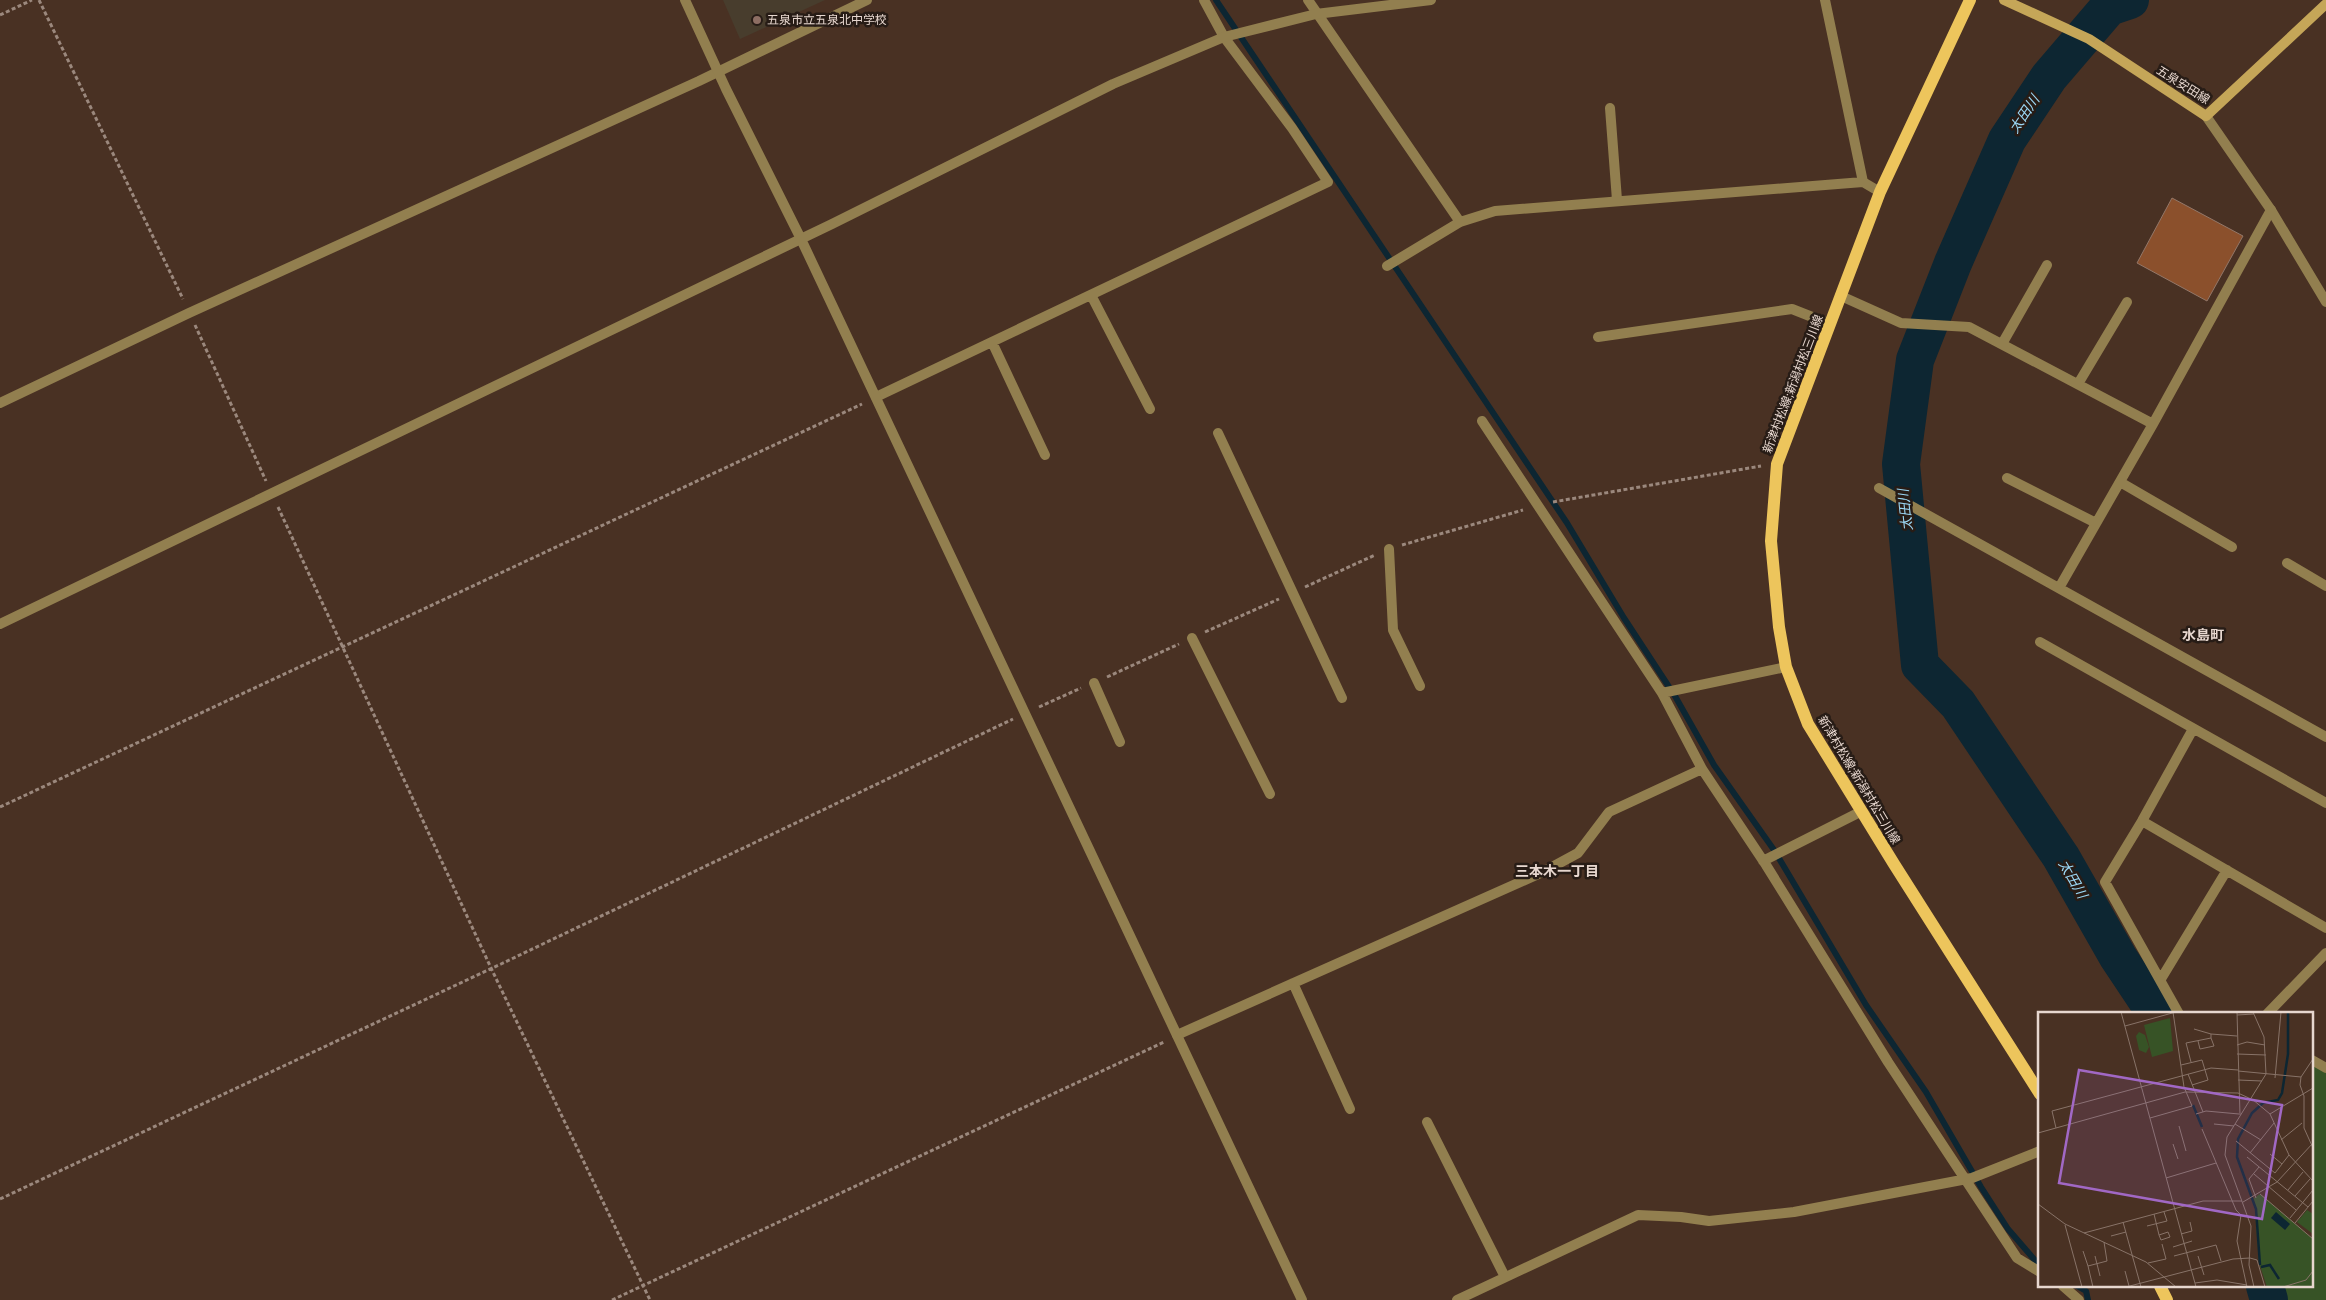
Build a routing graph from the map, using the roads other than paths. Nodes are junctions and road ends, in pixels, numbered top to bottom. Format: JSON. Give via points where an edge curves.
{"nodes":[{"id":1,"x":686,"y":0,"type":"edge"},
{"id":2,"x":867,"y":0,"type":"edge"},
{"id":3,"x":1204,"y":0,"type":"edge"},
{"id":4,"x":1308,"y":0,"type":"edge"},
{"id":5,"x":1431,"y":0,"type":"edge"},
{"id":6,"x":1825,"y":0,"type":"edge"},
{"id":7,"x":1970,"y":0,"type":"edge"},
{"id":8,"x":2004,"y":0,"type":"edge"},
{"id":9,"x":2326,"y":4,"type":"edge"},
{"id":10,"x":1316,"y":14,"type":"junction"},
{"id":11,"x":1224,"y":37,"type":"junction"},
{"id":12,"x":719,"y":70,"type":"junction"},
{"id":13,"x":1610,"y":108,"type":"dead end"},
{"id":14,"x":2206,"y":116,"type":"junction"},
{"id":15,"x":1863,"y":182,"type":"junction"},
{"id":16,"x":1880,"y":192,"type":"junction"},
{"id":17,"x":1617,"y":200,"type":"junction"},
{"id":18,"x":2271,"y":210,"type":"junction"},
{"id":19,"x":1460,"y":222,"type":"junction"},
{"id":20,"x":800,"y":237,"type":"junction"},
{"id":21,"x":2047,"y":265,"type":"dead end"},
{"id":22,"x":1387,"y":266,"type":"dead end"},
{"id":23,"x":1091,"y":295,"type":"junction"},
{"id":24,"x":1841,"y":296,"type":"junction"},
{"id":25,"x":2127,"y":302,"type":"dead end"},
{"id":26,"x":2326,"y":302,"type":"edge"},
{"id":27,"x":1830,"y":324,"type":"junction"},
{"id":28,"x":1598,"y":337,"type":"dead end"},
{"id":29,"x":992,"y":342,"type":"junction"},
{"id":30,"x":2002,"y":344,"type":"junction"},
{"id":31,"x":2078,"y":384,"type":"junction"},
{"id":32,"x":876,"y":397,"type":"junction"},
{"id":33,"x":0,"y":403,"type":"edge"},
{"id":34,"x":1150,"y":409,"type":"dead end"},
{"id":35,"x":1482,"y":421,"type":"dead end"},
{"id":36,"x":2153,"y":424,"type":"junction"},
{"id":37,"x":1218,"y":434,"type":"dead end"},
{"id":38,"x":1045,"y":455,"type":"dead end"},
{"id":39,"x":2007,"y":478,"type":"dead end"},
{"id":40,"x":2120,"y":482,"type":"junction"},
{"id":41,"x":1879,"y":488,"type":"dead end"},
{"id":42,"x":2096,"y":523,"type":"junction"},
{"id":43,"x":2232,"y":547,"type":"dead end"},
{"id":44,"x":1389,"y":549,"type":"dead end"},
{"id":45,"x":2286,"y":563,"type":"dead end"},
{"id":46,"x":2326,"y":586,"type":"edge"},
{"id":47,"x":2058,"y":588,"type":"junction"},
{"id":48,"x":0,"y":624,"type":"edge"},
{"id":49,"x":1192,"y":638,"type":"dead end"},
{"id":50,"x":2040,"y":642,"type":"dead end"},
{"id":51,"x":1786,"y":667,"type":"junction"},
{"id":52,"x":1094,"y":683,"type":"dead end"},
{"id":53,"x":1420,"y":686,"type":"dead end"},
{"id":54,"x":1662,"y":693,"type":"junction"},
{"id":55,"x":1342,"y":698,"type":"dead end"},
{"id":56,"x":2193,"y":729,"type":"junction"},
{"id":57,"x":2326,"y":737,"type":"edge"},
{"id":58,"x":1120,"y":742,"type":"dead end"},
{"id":59,"x":1702,"y":769,"type":"junction"},
{"id":60,"x":1270,"y":794,"type":"dead end"},
{"id":61,"x":2326,"y":803,"type":"edge"},
{"id":62,"x":1862,"y":811,"type":"junction"},
{"id":63,"x":2142,"y":822,"type":"junction"},
{"id":64,"x":1763,"y":861,"type":"junction"},
{"id":65,"x":2226,"y":870,"type":"junction"},
{"id":66,"x":2326,"y":928,"type":"edge"},
{"id":67,"x":2326,"y":953,"type":"edge"},
{"id":68,"x":2161,"y":979,"type":"junction"},
{"id":69,"x":1293,"y":983,"type":"junction"},
{"id":70,"x":2178,"y":1012,"type":"edge"},
{"id":71,"x":2269,"y":1012,"type":"edge"},
{"id":72,"x":1177,"y":1036,"type":"junction"},
{"id":73,"x":2314,"y":1061,"type":"edge"},
{"id":74,"x":2326,"y":1068,"type":"edge"},
{"id":75,"x":2038,"y":1091,"type":"edge"},
{"id":76,"x":1350,"y":1109,"type":"dead end"},
{"id":77,"x":1427,"y":1122,"type":"dead end"},
{"id":78,"x":2038,"y":1152,"type":"edge"},
{"id":79,"x":1965,"y":1179,"type":"junction"},
{"id":80,"x":2038,"y":1271,"type":"edge"},
{"id":81,"x":1505,"y":1277,"type":"junction"},
{"id":82,"x":2065,"y":1288,"type":"edge"},
{"id":83,"x":2161,"y":1288,"type":"edge"},
{"id":84,"x":1302,"y":1300,"type":"edge"},
{"id":85,"x":1456,"y":1300,"type":"edge"},
{"id":86,"x":2079,"y":1300,"type":"edge"},
{"id":87,"x":2167,"y":1300,"type":"edge"}],
"edges":[{"from":1,"to":12,"type":"street"},
{"from":2,"to":12,"type":"street"},
{"from":3,"to":11,"type":"street"},
{"from":4,"to":10,"type":"street"},
{"from":5,"to":10,"type":"street"},
{"from":6,"to":15,"type":"street"},
{"from":7,"to":16,"type":"main road","name":"新津村松線;新潟村松三川線"},
{"from":8,"to":14,"type":"main road","name":"五泉安田線","via":[[2089,39]]},
{"from":9,"to":14,"type":"main road","name":"五泉安田線"},
{"from":10,"to":11,"type":"street"},
{"from":10,"to":19,"type":"street"},
{"from":11,"to":20,"type":"street","via":[[1113,84]]},
{"from":11,"to":23,"type":"street","via":[[1328,182]]},
{"from":12,"to":20,"type":"street"},
{"from":12,"to":33,"type":"street"},
{"from":13,"to":17,"type":"street"},
{"from":14,"to":18,"type":"street"},
{"from":15,"to":16,"type":"street"},
{"from":15,"to":17,"type":"street"},
{"from":16,"to":24,"type":"main road","name":"新津村松線;新潟村松三川線"},
{"from":17,"to":19,"type":"street","via":[[1494,211]]},
{"from":18,"to":26,"type":"street"},
{"from":18,"to":36,"type":"street"},
{"from":19,"to":22,"type":"street"},
{"from":20,"to":32,"type":"street"},
{"from":20,"to":48,"type":"street"},
{"from":21,"to":30,"type":"street"},
{"from":23,"to":29,"type":"street"},
{"from":23,"to":34,"type":"street"},
{"from":24,"to":27,"type":"main road","name":"新津村松線;新潟村松三川線"},
{"from":24,"to":30,"type":"street","via":[[1901,323],[1969,326]]},
{"from":25,"to":31,"type":"street"},
{"from":27,"to":28,"type":"street","via":[[1792,309]]},
{"from":27,"to":51,"type":"main road","name":"新津村松線;新潟村松三川線","via":[[1777,464],[1771,541]]},
{"from":29,"to":32,"type":"street"},
{"from":29,"to":38,"type":"street"},
{"from":30,"to":31,"type":"street"},
{"from":31,"to":36,"type":"street"},
{"from":32,"to":72,"type":"street"},
{"from":35,"to":54,"type":"street"},
{"from":36,"to":40,"type":"street"},
{"from":37,"to":55,"type":"street"},
{"from":39,"to":42,"type":"street"},
{"from":40,"to":42,"type":"street"},
{"from":40,"to":43,"type":"street"},
{"from":41,"to":47,"type":"street"},
{"from":42,"to":47,"type":"street"},
{"from":44,"to":53,"type":"street","via":[[1392,630]]},
{"from":45,"to":46,"type":"street"},
{"from":47,"to":57,"type":"street"},
{"from":49,"to":60,"type":"street"},
{"from":50,"to":56,"type":"street"},
{"from":51,"to":54,"type":"street"},
{"from":51,"to":62,"type":"main road","name":"新津村松線;新潟村松三川線","via":[[1808,724]]},
{"from":52,"to":58,"type":"street"},
{"from":54,"to":59,"type":"street"},
{"from":56,"to":61,"type":"street"},
{"from":56,"to":63,"type":"street"},
{"from":59,"to":64,"type":"street"},
{"from":59,"to":69,"type":"street","via":[[1610,812],[1578,853]]},
{"from":62,"to":64,"type":"street"},
{"from":62,"to":75,"type":"main road","name":"新津村松線;新潟村松三川線"},
{"from":63,"to":65,"type":"street"},
{"from":63,"to":68,"type":"street","via":[[2105,882]]},
{"from":64,"to":79,"type":"street"},
{"from":65,"to":66,"type":"street"},
{"from":65,"to":68,"type":"street"},
{"from":67,"to":71,"type":"street"},
{"from":68,"to":70,"type":"street"},
{"from":69,"to":72,"type":"street"},
{"from":69,"to":76,"type":"street"},
{"from":72,"to":84,"type":"street"},
{"from":73,"to":74,"type":"street"},
{"from":77,"to":81,"type":"street"},
{"from":78,"to":79,"type":"street"},
{"from":79,"to":80,"type":"street","via":[[2017,1258]]},
{"from":79,"to":81,"type":"street","via":[[1794,1212],[1709,1221],[1638,1215]]},
{"from":81,"to":85,"type":"street"},
{"from":82,"to":86,"type":"street"},
{"from":83,"to":87,"type":"main road"}]}
